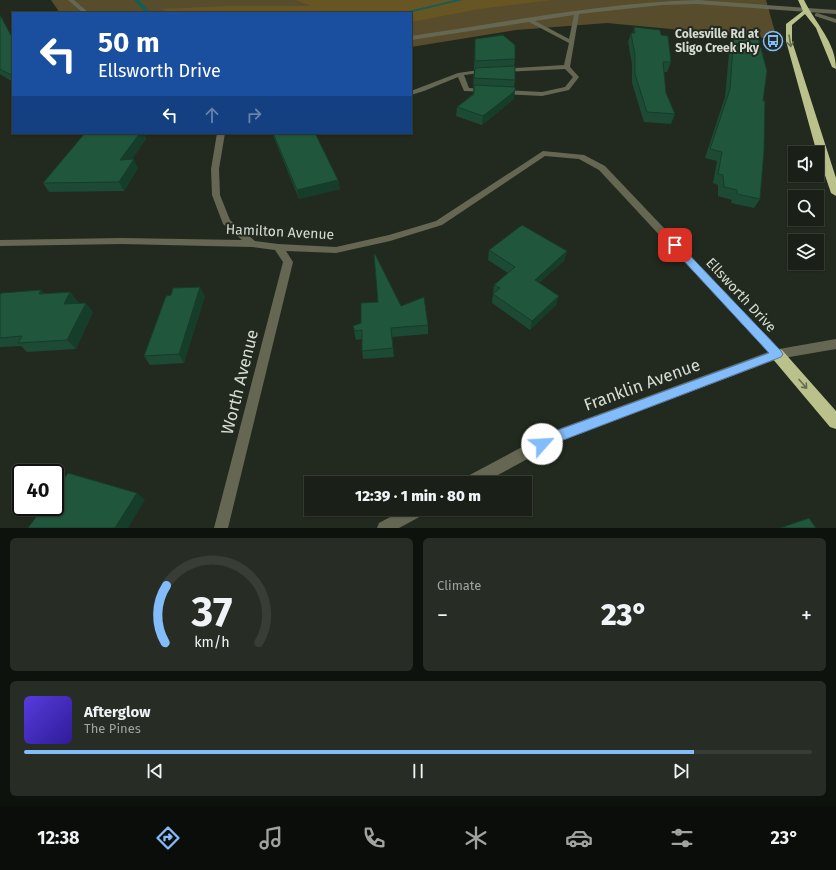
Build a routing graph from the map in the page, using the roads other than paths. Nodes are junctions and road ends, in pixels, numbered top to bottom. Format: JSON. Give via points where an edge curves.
{"nodes":[{"id":1,"x":71,"y":0,"type":"edge"},
{"id":2,"x":801,"y":0,"type":"edge"},
{"id":3,"x":806,"y":11,"type":"junction"},
{"id":4,"x":85,"y":12,"type":"edge"},
{"id":5,"x":836,"y":12,"type":"edge"},
{"id":6,"x":577,"y":13,"type":"junction"},
{"id":7,"x":529,"y":20,"type":"junction"},
{"id":8,"x":836,"y":20,"type":"edge"},
{"id":9,"x":412,"y":38,"type":"edge"},
{"id":10,"x":571,"y":42,"type":"junction"},
{"id":11,"x":835,"y":63,"type":"edge"},
{"id":12,"x":567,"y":67,"type":"junction"},
{"id":13,"x":460,"y":74,"type":"junction"},
{"id":14,"x":412,"y":93,"type":"edge"},
{"id":15,"x":222,"y":134,"type":"edge"},
{"id":16,"x":581,"y":157,"type":"joint"},
{"id":17,"x":836,"y":193,"type":"edge"},
{"id":18,"x":0,"y":243,"type":"edge"},
{"id":19,"x":252,"y":244,"type":"junction"},
{"id":20,"x":278,"y":247,"type":"junction"},
{"id":21,"x":836,"y":344,"type":"edge"},
{"id":22,"x":777,"y":354,"type":"junction"},
{"id":23,"x":836,"y":422,"type":"edge"},
{"id":24,"x":482,"y":476,"type":"edge"},
{"id":25,"x":407,"y":516,"type":"edge"},
{"id":26,"x":221,"y":528,"type":"edge"},
{"id":27,"x":384,"y":528,"type":"edge"}],
"edges":[{"from":1,"to":4,"type":"street"},
{"from":2,"to":3,"type":"highway"},
{"from":3,"to":5,"type":"street"},
{"from":3,"to":6,"type":"street","via":[[697,2],[662,3]]},
{"from":3,"to":8,"type":"street"},
{"from":3,"to":11,"type":"highway","via":[[819,28]]},
{"from":3,"to":17,"type":"highway","one_way":true,"via":[[789,24],[789,41]]},
{"from":6,"to":7,"type":"street"},
{"from":6,"to":10,"type":"street"},
{"from":7,"to":9,"type":"street"},
{"from":7,"to":10,"type":"street"},
{"from":10,"to":12,"type":"street"},
{"from":12,"to":13,"type":"street"},
{"from":12,"to":13,"type":"street","via":[[576,77],[567,89],[542,94],[466,90]]},
{"from":13,"to":14,"type":"street"},
{"from":15,"to":19,"type":"street","via":[[214,169],[216,196],[226,222]]},
{"from":16,"to":20,"type":"street","name":"Hamilton Avenue","via":[[543,153],[439,223],[390,238],[336,250]]},
{"from":16,"to":22,"type":"street","name":"Ellsworth Drive","via":[[602,168]]},
{"from":18,"to":19,"type":"street","name":"Hamilton Avenue","via":[[122,241]]},
{"from":19,"to":20,"type":"street","name":"Hamilton Avenue"},
{"from":20,"to":26,"type":"street","name":"Worth Avenue","via":[[288,262]]},
{"from":21,"to":22,"type":"street","name":"Franklin Avenue"},
{"from":22,"to":23,"type":"highway","one_way":true},
{"from":22,"to":24,"type":"street","name":"Franklin Avenue","via":[[555,437]]},
{"from":25,"to":27,"type":"street"}]}
